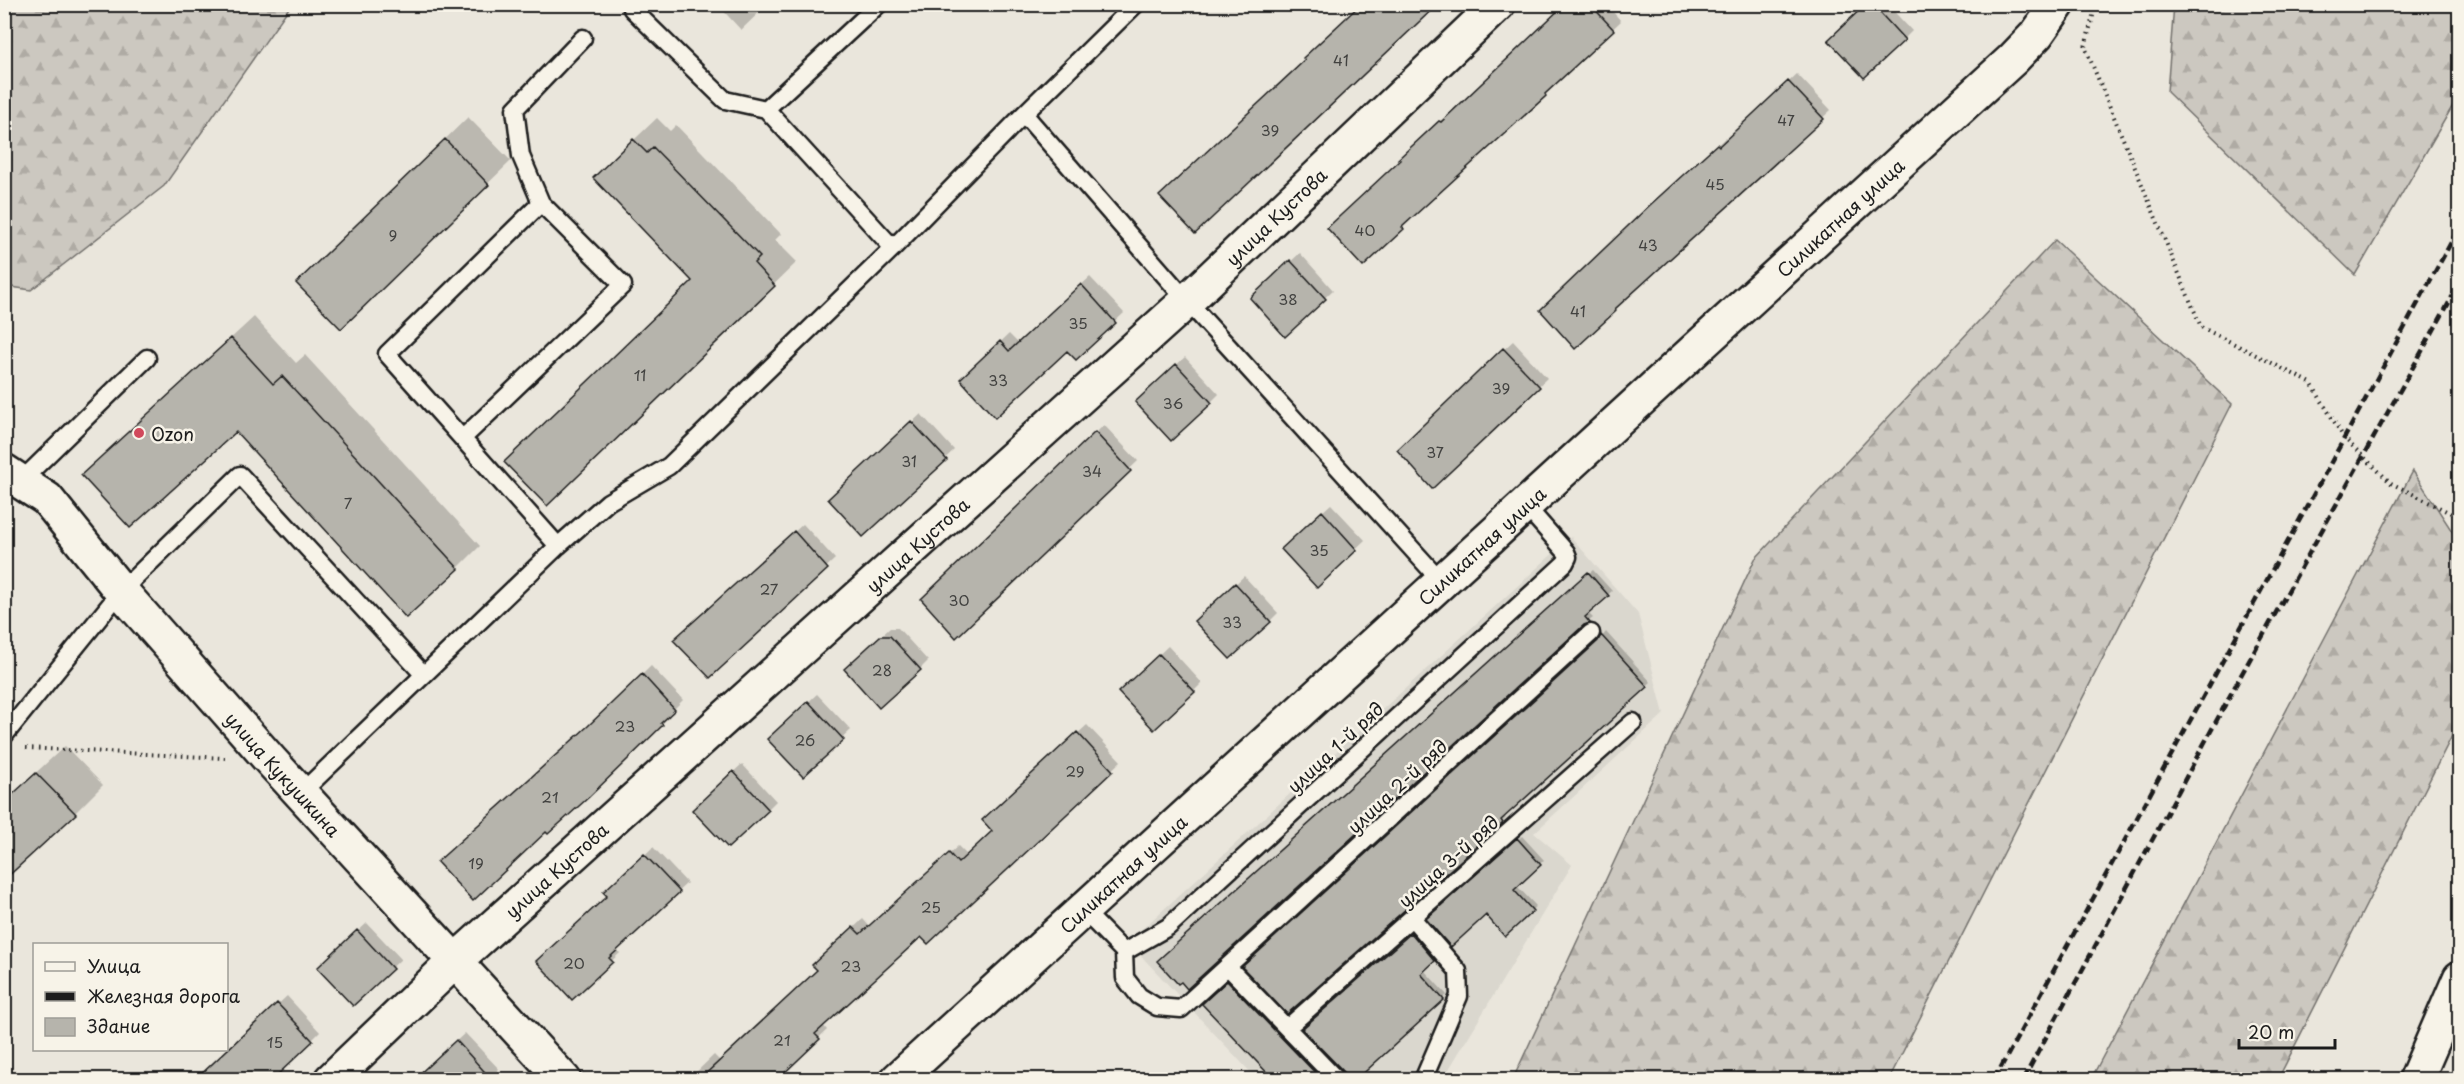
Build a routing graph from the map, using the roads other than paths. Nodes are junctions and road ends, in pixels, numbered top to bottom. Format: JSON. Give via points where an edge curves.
{"nodes":[{"id":1,"x":631,"y":4,"type":"edge"},
{"id":2,"x":879,"y":4,"type":"edge"},
{"id":3,"x":1136,"y":4,"type":"edge"},
{"id":4,"x":1498,"y":4,"type":"edge"},
{"id":5,"x":2058,"y":4,"type":"edge"},
{"id":6,"x":583,"y":38,"type":"dead end"},
{"id":7,"x":766,"y":109,"type":"junction"},
{"id":8,"x":1024,"y":114,"type":"junction"},
{"id":9,"x":541,"y":202,"type":"junction"},
{"id":10,"x":893,"y":248,"type":"junction"},
{"id":11,"x":1187,"y":301,"type":"junction"},
{"id":12,"x":147,"y":358,"type":"dead end"},
{"id":13,"x":463,"y":438,"type":"junction"},
{"id":14,"x":13,"y":476,"type":"edge"},
{"id":15,"x":1524,"y":504,"type":"junction"},
{"id":16,"x":558,"y":546,"type":"junction"},
{"id":17,"x":1441,"y":581,"type":"junction"},
{"id":18,"x":122,"y":591,"type":"junction"},
{"id":19,"x":1591,"y":633,"type":"dead end"},
{"id":20,"x":424,"y":675,"type":"junction"},
{"id":21,"x":1633,"y":722,"type":"dead end"},
{"id":22,"x":10,"y":741,"type":"edge"},
{"id":23,"x":300,"y":794,"type":"junction"},
{"id":24,"x":1082,"y":909,"type":"junction"},
{"id":25,"x":1412,"y":918,"type":"junction"},
{"id":26,"x":1124,"y":952,"type":"junction"},
{"id":27,"x":455,"y":961,"type":"junction"},
{"id":28,"x":1228,"y":967,"type":"junction"},
{"id":29,"x":2460,"y":978,"type":"edge"},
{"id":30,"x":1287,"y":1028,"type":"junction"},
{"id":31,"x":331,"y":1080,"type":"edge"},
{"id":32,"x":564,"y":1080,"type":"edge"},
{"id":33,"x":897,"y":1080,"type":"edge"},
{"id":34,"x":1337,"y":1080,"type":"edge"},
{"id":35,"x":1423,"y":1080,"type":"edge"},
{"id":36,"x":2416,"y":1080,"type":"edge"}],
"edges":[{"from":1,"to":7,"type":"lane","via":[[725,100]]},
{"from":2,"to":7,"type":"lane"},
{"from":3,"to":8,"type":"lane"},
{"from":4,"to":11,"type":"street","name":"улица Кустова"},
{"from":5,"to":15,"type":"street","name":"Силикатная улица","via":[[2037,34],[2013,58]]},
{"from":6,"to":9,"type":"lane","via":[[515,109],[520,156]]},
{"from":7,"to":10,"type":"lane"},
{"from":8,"to":10,"type":"lane"},
{"from":8,"to":11,"type":"lane"},
{"from":9,"to":13,"type":"lane","via":[[387,354]]},
{"from":9,"to":13,"type":"lane","via":[[623,285]]},
{"from":10,"to":16,"type":"lane","via":[[669,466],[608,502]]},
{"from":11,"to":17,"type":"lane"},
{"from":11,"to":27,"type":"street","name":"улица Кустова"},
{"from":12,"to":14,"type":"lane"},
{"from":13,"to":16,"type":"lane"},
{"from":14,"to":18,"type":"street","name":"улица Кукушкина","via":[[47,499]]},
{"from":15,"to":17,"type":"street","name":"Силикатная улица"},
{"from":15,"to":26,"type":"lane","name":"улица 1-й ряд","via":[[1566,552],[1565,562],[1168,927]]},
{"from":16,"to":20,"type":"lane"},
{"from":17,"to":24,"type":"street","name":"Силикатная улица"},
{"from":18,"to":20,"type":"lane","via":[[240,475]]},
{"from":18,"to":22,"type":"lane"},
{"from":18,"to":23,"type":"street","name":"улица Кукушкина"},
{"from":19,"to":28,"type":"lane","name":"улица 2-й ряд"},
{"from":20,"to":23,"type":"lane"},
{"from":21,"to":25,"type":"lane","name":"улица 3-й ряд"},
{"from":23,"to":27,"type":"street","name":"улица Кукушкина"},
{"from":24,"to":26,"type":"lane"},
{"from":24,"to":33,"type":"street","name":"Силикатная улица"},
{"from":25,"to":30,"type":"lane","name":"улица 3-й ряд"},
{"from":25,"to":35,"type":"lane","via":[[1458,971],[1459,996]]},
{"from":26,"to":28,"type":"lane","name":"улица 2-й ряд","via":[[1125,978],[1139,996],[1157,1007],[1181,1009]]},
{"from":27,"to":31,"type":"street","name":"улица Кустова"},
{"from":27,"to":32,"type":"street","name":"улица Кукушкина"},
{"from":28,"to":30,"type":"lane"},
{"from":29,"to":36,"type":"street"},
{"from":30,"to":34,"type":"lane"}]}
